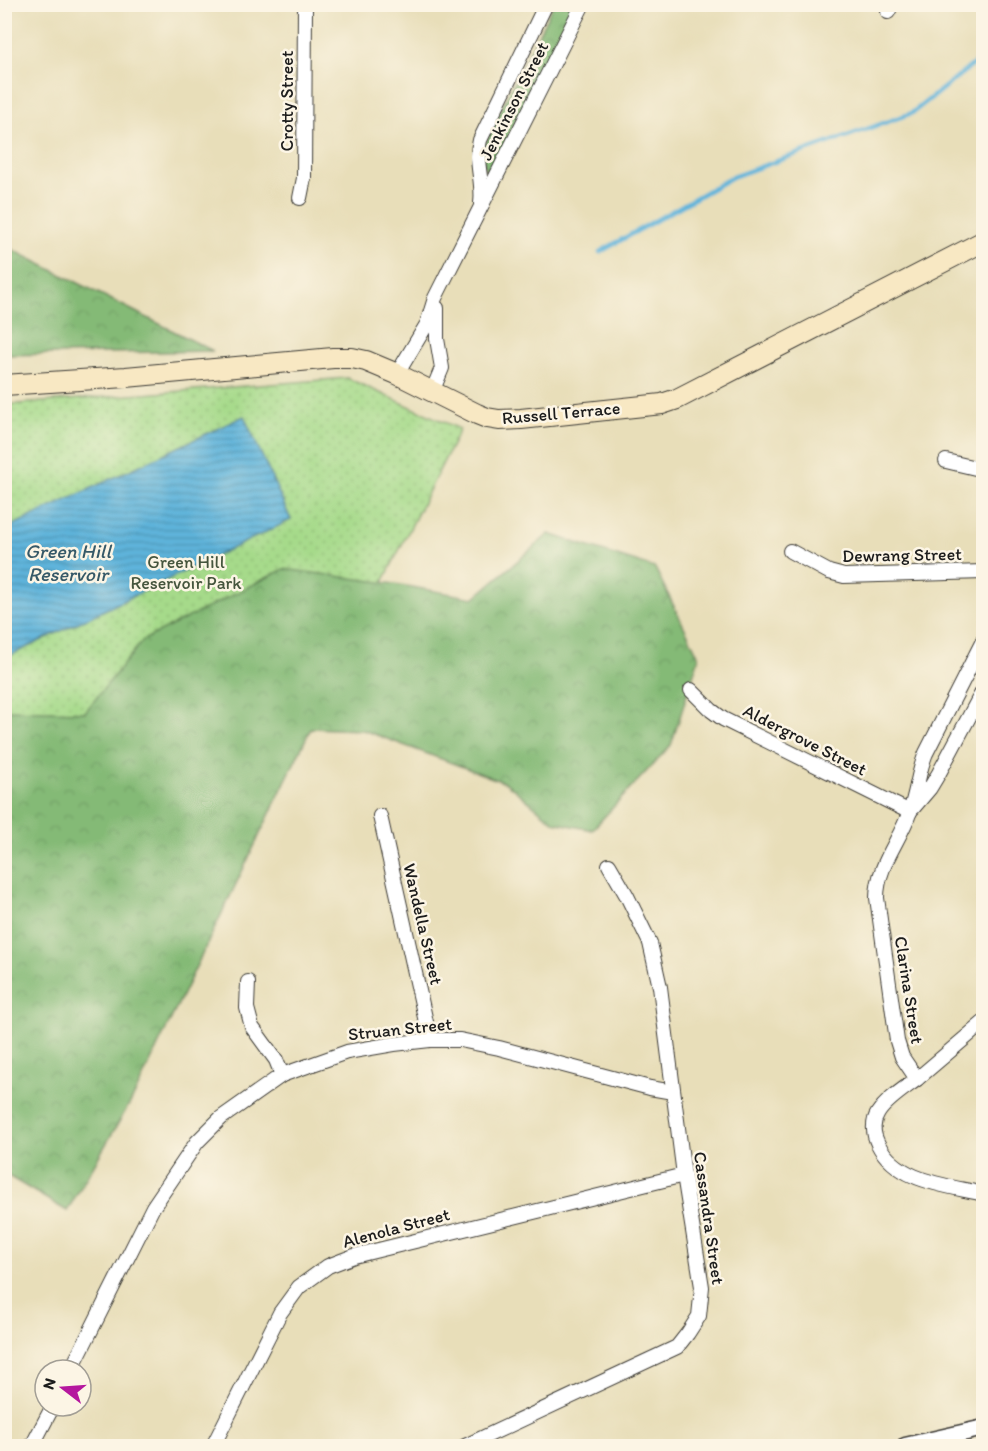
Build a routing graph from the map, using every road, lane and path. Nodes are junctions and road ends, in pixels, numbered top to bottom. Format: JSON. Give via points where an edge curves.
{"nodes":[{"id":1,"x":305,"y":4,"type":"edge"},
{"id":2,"x":546,"y":4,"type":"edge"},
{"id":3,"x":583,"y":4,"type":"edge"},
{"id":4,"x":300,"y":198,"type":"dead end"},
{"id":5,"x":478,"y":214,"type":"junction"},
{"id":6,"x":984,"y":241,"type":"edge"},
{"id":7,"x":444,"y":279,"type":"junction"},
{"id":8,"x":397,"y":374,"type":"junction"},
{"id":9,"x":4,"y":385,"type":"edge"},
{"id":10,"x":432,"y":392,"type":"junction"},
{"id":11,"x":946,"y":461,"type":"dead end"},
{"id":12,"x":984,"y":470,"type":"edge"},
{"id":13,"x":790,"y":551,"type":"dead end"},
{"id":14,"x":984,"y":572,"type":"edge"},
{"id":15,"x":984,"y":639,"type":"edge"},
{"id":16,"x":984,"y":689,"type":"edge"},
{"id":17,"x":691,"y":690,"type":"dead end"},
{"id":18,"x":910,"y":812,"type":"junction"},
{"id":19,"x":380,"y":816,"type":"dead end"},
{"id":20,"x":609,"y":865,"type":"dead end"},
{"id":21,"x":248,"y":982,"type":"dead end"},
{"id":22,"x":984,"y":1022,"type":"edge"},
{"id":23,"x":430,"y":1040,"type":"junction"},
{"id":24,"x":282,"y":1075,"type":"junction"},
{"id":25,"x":917,"y":1078,"type":"junction"},
{"id":26,"x":673,"y":1092,"type":"junction"},
{"id":27,"x":684,"y":1176,"type":"junction"},
{"id":28,"x":984,"y":1194,"type":"edge"},
{"id":29,"x":77,"y":1358,"type":"edge"},
{"id":30,"x":47,"y":1418,"type":"edge"},
{"id":31,"x":984,"y":1428,"type":"edge"},
{"id":32,"x":32,"y":1446,"type":"edge"},
{"id":33,"x":213,"y":1446,"type":"edge"},
{"id":34,"x":465,"y":1446,"type":"edge"},
{"id":35,"x":905,"y":1446,"type":"edge"}],
"edges":[{"from":1,"to":4,"type":"street","name":"Crotty Street","via":[[304,178]]},
{"from":2,"to":5,"type":"street","name":"Jenkinson Street","via":[[480,140],[477,162],[482,195]]},
{"from":3,"to":5,"type":"street","name":"Jenkinson Street"},
{"from":5,"to":7,"type":"street","name":"Jenkinson Street"},
{"from":6,"to":10,"type":"main road","name":"Russell Terrace","via":[[662,404],[499,420]]},
{"from":7,"to":8,"type":"street","name":"Jenkinson Street","via":[[427,324]]},
{"from":7,"to":10,"type":"street","name":"Jenkinson Street","via":[[436,319],[442,368]]},
{"from":8,"to":9,"type":"main road","name":"Russell Terrace","via":[[366,361],[333,358]]},
{"from":8,"to":10,"type":"main road","name":"Russell Terrace"},
{"from":11,"to":12,"type":"street"},
{"from":13,"to":14,"type":"street","name":"Dewrang Street","via":[[844,576]]},
{"from":15,"to":18,"type":"street","name":"Clarina Street","via":[[924,759]]},
{"from":16,"to":18,"type":"street","name":"Clarina Street","via":[[930,788]]},
{"from":17,"to":18,"type":"street","name":"Aldergrove Street","via":[[723,719]]},
{"from":18,"to":25,"type":"street","name":"Clarina Street","via":[[881,872],[877,898],[898,1046]]},
{"from":19,"to":23,"type":"street","name":"Wandella Street"},
{"from":20,"to":26,"type":"street","name":"Cassandra Street","via":[[650,943],[660,987]]},
{"from":21,"to":24,"type":"street","via":[[247,1008],[252,1027]]},
{"from":22,"to":25,"type":"street"},
{"from":23,"to":24,"type":"street","name":"Struan Street","via":[[347,1052]]},
{"from":23,"to":26,"type":"street","name":"Struan Street","via":[[460,1040],[499,1048]]},
{"from":24,"to":29,"type":"street","name":"Struan Street","via":[[221,1118],[197,1142],[153,1207]]},
{"from":25,"to":28,"type":"street","via":[[878,1114],[874,1128],[879,1146],[908,1174]]},
{"from":26,"to":27,"type":"street","name":"Cassandra Street"},
{"from":27,"to":33,"type":"street","name":"Alenola Street","via":[[354,1256],[328,1266],[299,1287],[280,1313]]},
{"from":27,"to":34,"type":"street","name":"Cassandra Street","via":[[702,1287],[699,1316],[688,1334],[677,1347]]},
{"from":30,"to":32,"type":"street"},
{"from":31,"to":35,"type":"street"}]}
